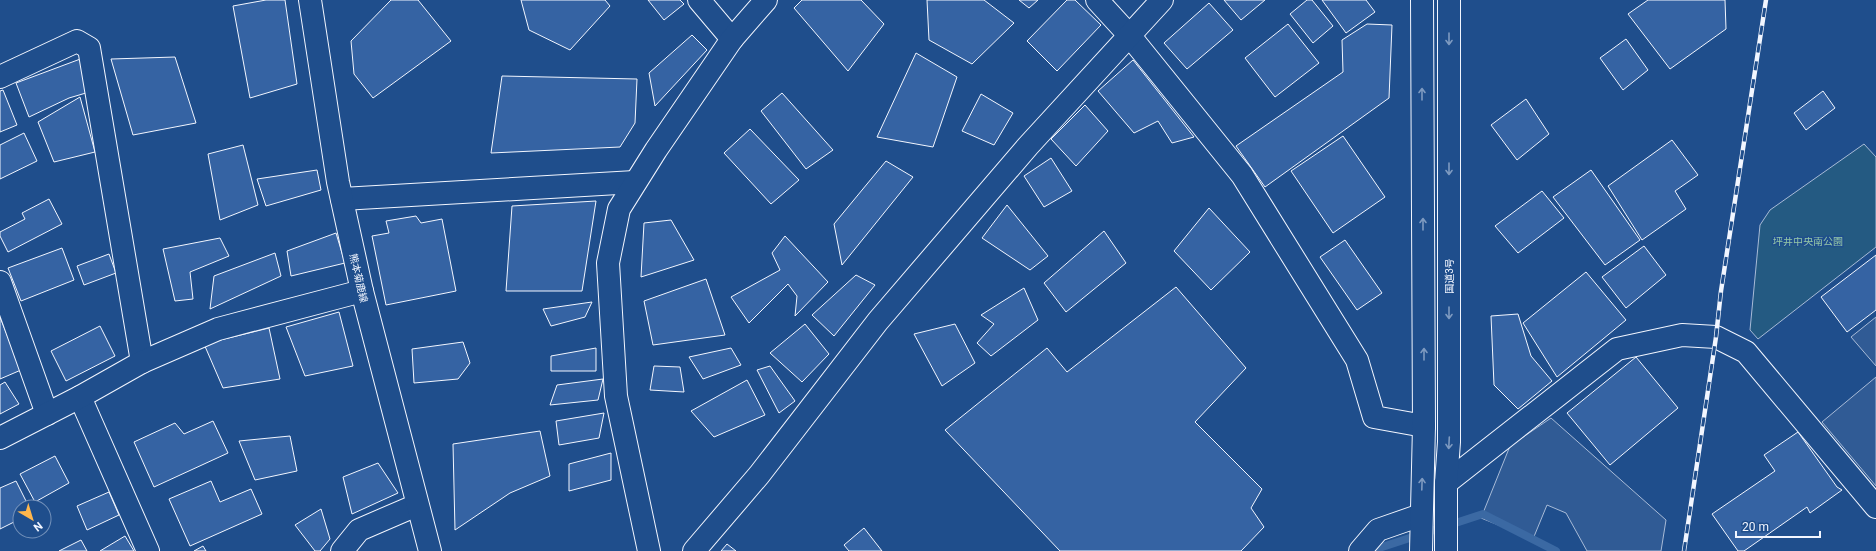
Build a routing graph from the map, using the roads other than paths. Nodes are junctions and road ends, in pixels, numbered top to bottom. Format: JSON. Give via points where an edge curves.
{"nodes":[{"id":1,"x":310,"y":0,"type":"edge"},
{"id":2,"x":699,"y":0,"type":"edge"},
{"id":3,"x":766,"y":0,"type":"edge"},
{"id":4,"x":1097,"y":0,"type":"edge"},
{"id":5,"x":1162,"y":0,"type":"edge"},
{"id":6,"x":1422,"y":0,"type":"edge"},
{"id":7,"x":1449,"y":0,"type":"edge"},
{"id":8,"x":1129,"y":35,"type":"junction"},
{"id":9,"x":732,"y":39,"type":"junction"},
{"id":10,"x":0,"y":77,"type":"edge"},
{"id":11,"x":635,"y":182,"type":"junction"},
{"id":12,"x":342,"y":199,"type":"junction"},
{"id":13,"x":0,"y":282,"type":"edge"},
{"id":14,"x":362,"y":291,"type":"junction"},
{"id":15,"x":142,"y":362,"type":"junction"},
{"id":16,"x":80,"y":397,"type":"junction"},
{"id":17,"x":47,"y":414,"type":"junction"},
{"id":18,"x":1424,"y":426,"type":"junction"},
{"id":19,"x":0,"y":438,"type":"edge"},
{"id":20,"x":1446,"y":483,"type":"junction"},
{"id":21,"x":417,"y":505,"type":"junction"},
{"id":22,"x":1876,"y":507,"type":"edge"},
{"id":23,"x":1421,"y":516,"type":"junction"},
{"id":24,"x":148,"y":551,"type":"edge"},
{"id":25,"x":342,"y":551,"type":"edge"},
{"id":26,"x":430,"y":551,"type":"edge"},
{"id":27,"x":649,"y":551,"type":"edge"},
{"id":28,"x":694,"y":551,"type":"edge"},
{"id":29,"x":1360,"y":551,"type":"edge"},
{"id":30,"x":1421,"y":551,"type":"edge"},
{"id":31,"x":1446,"y":551,"type":"edge"}],
"edges":[{"from":1,"to":12,"type":"main road","name":"熊本菊鹿線"},
{"from":2,"to":9,"type":"main road"},
{"from":3,"to":9,"type":"main road"},
{"from":4,"to":8,"type":"main road"},
{"from":5,"to":8,"type":"main road"},
{"from":18,"to":6,"type":"main road","one_way":true},
{"from":7,"to":20,"type":"main road","name":"国道3号","one_way":true,"via":[[1449,442]]},
{"from":8,"to":18,"type":"main road","via":[[1242,175],[1357,360],[1374,417]]},
{"from":8,"to":28,"type":"main road","via":[[1028,146],[878,321],[759,475]]},
{"from":9,"to":11,"type":"main road"},
{"from":10,"to":15,"type":"main road","via":[[77,41],[89,48]]},
{"from":11,"to":12,"type":"main road"},
{"from":11,"to":27,"type":"main road","via":[[619,209],[608,263],[616,396]]},
{"from":12,"to":14,"type":"main road","name":"熊本菊鹿線"},
{"from":13,"to":17,"type":"main road"},
{"from":14,"to":15,"type":"main road","via":[[218,329]]},
{"from":14,"to":21,"type":"main road","name":"熊本菊鹿線"},
{"from":15,"to":16,"type":"main road"},
{"from":16,"to":17,"type":"main road"},
{"from":16,"to":24,"type":"main road"},
{"from":17,"to":19,"type":"main road"},
{"from":23,"to":18,"type":"main road","one_way":true},
{"from":20,"to":22,"type":"main road","via":[[1617,349],[1682,335],[1716,337],[1746,352]]},
{"from":20,"to":31,"type":"main road","name":"国道3号"},
{"from":21,"to":25,"type":"main road","via":[[360,530]]},
{"from":21,"to":26,"type":"main road","name":"熊本菊鹿線"},
{"from":23,"to":29,"type":"main road","via":[[1378,530]]},
{"from":23,"to":30,"type":"main road"}]}
